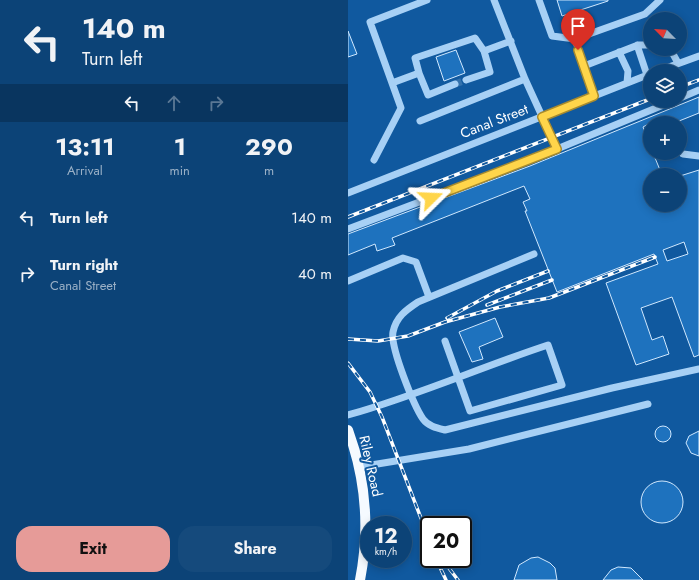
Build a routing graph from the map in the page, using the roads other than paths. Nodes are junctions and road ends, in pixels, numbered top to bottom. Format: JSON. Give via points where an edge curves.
{"nodes":[{"id":1,"x":427,"y":0,"type":"edge"},
{"id":2,"x":494,"y":0,"type":"edge"},
{"id":3,"x":539,"y":0,"type":"edge"},
{"id":4,"x":660,"y":0,"type":"edge"},
{"id":5,"x":575,"y":39,"type":"junction"},
{"id":6,"x":511,"y":41,"type":"junction"},
{"id":7,"x":637,"y":45,"type":"junction"},
{"id":8,"x":643,"y":45,"type":"edge"},
{"id":9,"x":484,"y":51,"type":"junction"},
{"id":10,"x":619,"y":52,"type":"junction"},
{"id":11,"x":674,"y":56,"type":"edge"},
{"id":12,"x":699,"y":56,"type":"edge"},
{"id":13,"x":678,"y":63,"type":"joint"},
{"id":14,"x":645,"y":64,"type":"edge"},
{"id":15,"x":584,"y":66,"type":"junction"},
{"id":16,"x":420,"y":73,"type":"junction"},
{"id":17,"x":643,"y":77,"type":"edge"},
{"id":18,"x":525,"y":78,"type":"junction"},
{"id":19,"x":466,"y":80,"type":"tunnel mouth"},
{"id":20,"x":392,"y":83,"type":"junction"},
{"id":21,"x":627,"y":83,"type":"junction"},
{"id":22,"x":455,"y":84,"type":"tunnel mouth"},
{"id":23,"x":699,"y":90,"type":"edge"},
{"id":24,"x":687,"y":95,"type":"edge"},
{"id":25,"x":594,"y":96,"type":"junction"},
{"id":26,"x":656,"y":108,"type":"edge"},
{"id":27,"x":542,"y":117,"type":"junction"},
{"id":28,"x":420,"y":121,"type":"dead end"},
{"id":29,"x":557,"y":149,"type":"junction"},
{"id":30,"x":687,"y":154,"type":"edge"},
{"id":31,"x":699,"y":156,"type":"edge"},
{"id":32,"x":374,"y":160,"type":"dead end"},
{"id":33,"x":348,"y":193,"type":"edge"},
{"id":34,"x":348,"y":229,"type":"edge"},
{"id":35,"x":534,"y":254,"type":"dead end"},
{"id":36,"x":348,"y":281,"type":"edge"},
{"id":37,"x":429,"y":297,"type":"junction"},
{"id":38,"x":445,"y":341,"type":"dead end"},
{"id":39,"x":699,"y":369,"type":"edge"},
{"id":40,"x":458,"y":376,"type":"junction"},
{"id":41,"x":410,"y":394,"type":"junction"},
{"id":42,"x":648,"y":404,"type":"dead end"},
{"id":43,"x":348,"y":415,"type":"edge"},
{"id":44,"x":348,"y":430,"type":"edge"},
{"id":45,"x":359,"y":467,"type":"junction"},
{"id":46,"x":360,"y":580,"type":"edge"}],
"edges":[{"from":1,"to":20,"type":"street","via":[[370,22]]},
{"from":2,"to":6,"type":"street"},
{"from":3,"to":5,"type":"street","via":[[552,36]]},
{"from":4,"to":5,"type":"street","via":[[645,14]]},
{"from":5,"to":15,"type":"street"},
{"from":6,"to":9,"type":"street"},
{"from":6,"to":18,"type":"street"},
{"from":7,"to":8,"type":"street"},
{"from":7,"to":10,"type":"street"},
{"from":7,"to":14,"type":"street"},
{"from":9,"to":16,"type":"street","via":[[475,38],[415,58]]},
{"from":9,"to":19,"type":"street","via":[[490,72]]},
{"from":10,"to":15,"type":"street"},
{"from":10,"to":21,"type":"street","via":[[628,71]]},
{"from":11,"to":13,"type":"street"},
{"from":12,"to":13,"type":"street"},
{"from":15,"to":25,"type":"street"},
{"from":16,"to":20,"type":"street"},
{"from":16,"to":22,"type":"street","via":[[428,95]]},
{"from":17,"to":21,"type":"street","name":"Canal Street"},
{"from":18,"to":27,"type":"street"},
{"from":18,"to":28,"type":"street"},
{"from":20,"to":32,"type":"street","via":[[401,108]]},
{"from":21,"to":25,"type":"street","name":"Canal Street"},
{"from":23,"to":24,"type":"street"},
{"from":25,"to":27,"type":"street","name":"Canal Street"},
{"from":26,"to":29,"type":"street"},
{"from":27,"to":29,"type":"street"},
{"from":27,"to":33,"type":"street","name":"Canal Street"},
{"from":29,"to":34,"type":"street"},
{"from":30,"to":31,"type":"street"},
{"from":35,"to":37,"type":"street"},
{"from":36,"to":37,"type":"street","via":[[403,258],[410,259],[416,262]]},
{"from":37,"to":41,"type":"street","via":[[404,311],[392,333]]},
{"from":38,"to":40,"type":"street"},
{"from":39,"to":41,"type":"street","via":[[445,430],[433,427],[423,419]]},
{"from":40,"to":40,"type":"street","via":[[548,345],[562,386],[470,411]]},
{"from":40,"to":41,"type":"street"},
{"from":41,"to":43,"type":"street"},
{"from":42,"to":45,"type":"street","via":[[469,449]]},
{"from":44,"to":45,"type":"main road","name":"Riley Road"},
{"from":45,"to":46,"type":"main road","name":"Riley Road","via":[[364,491],[366,531]]}]}
